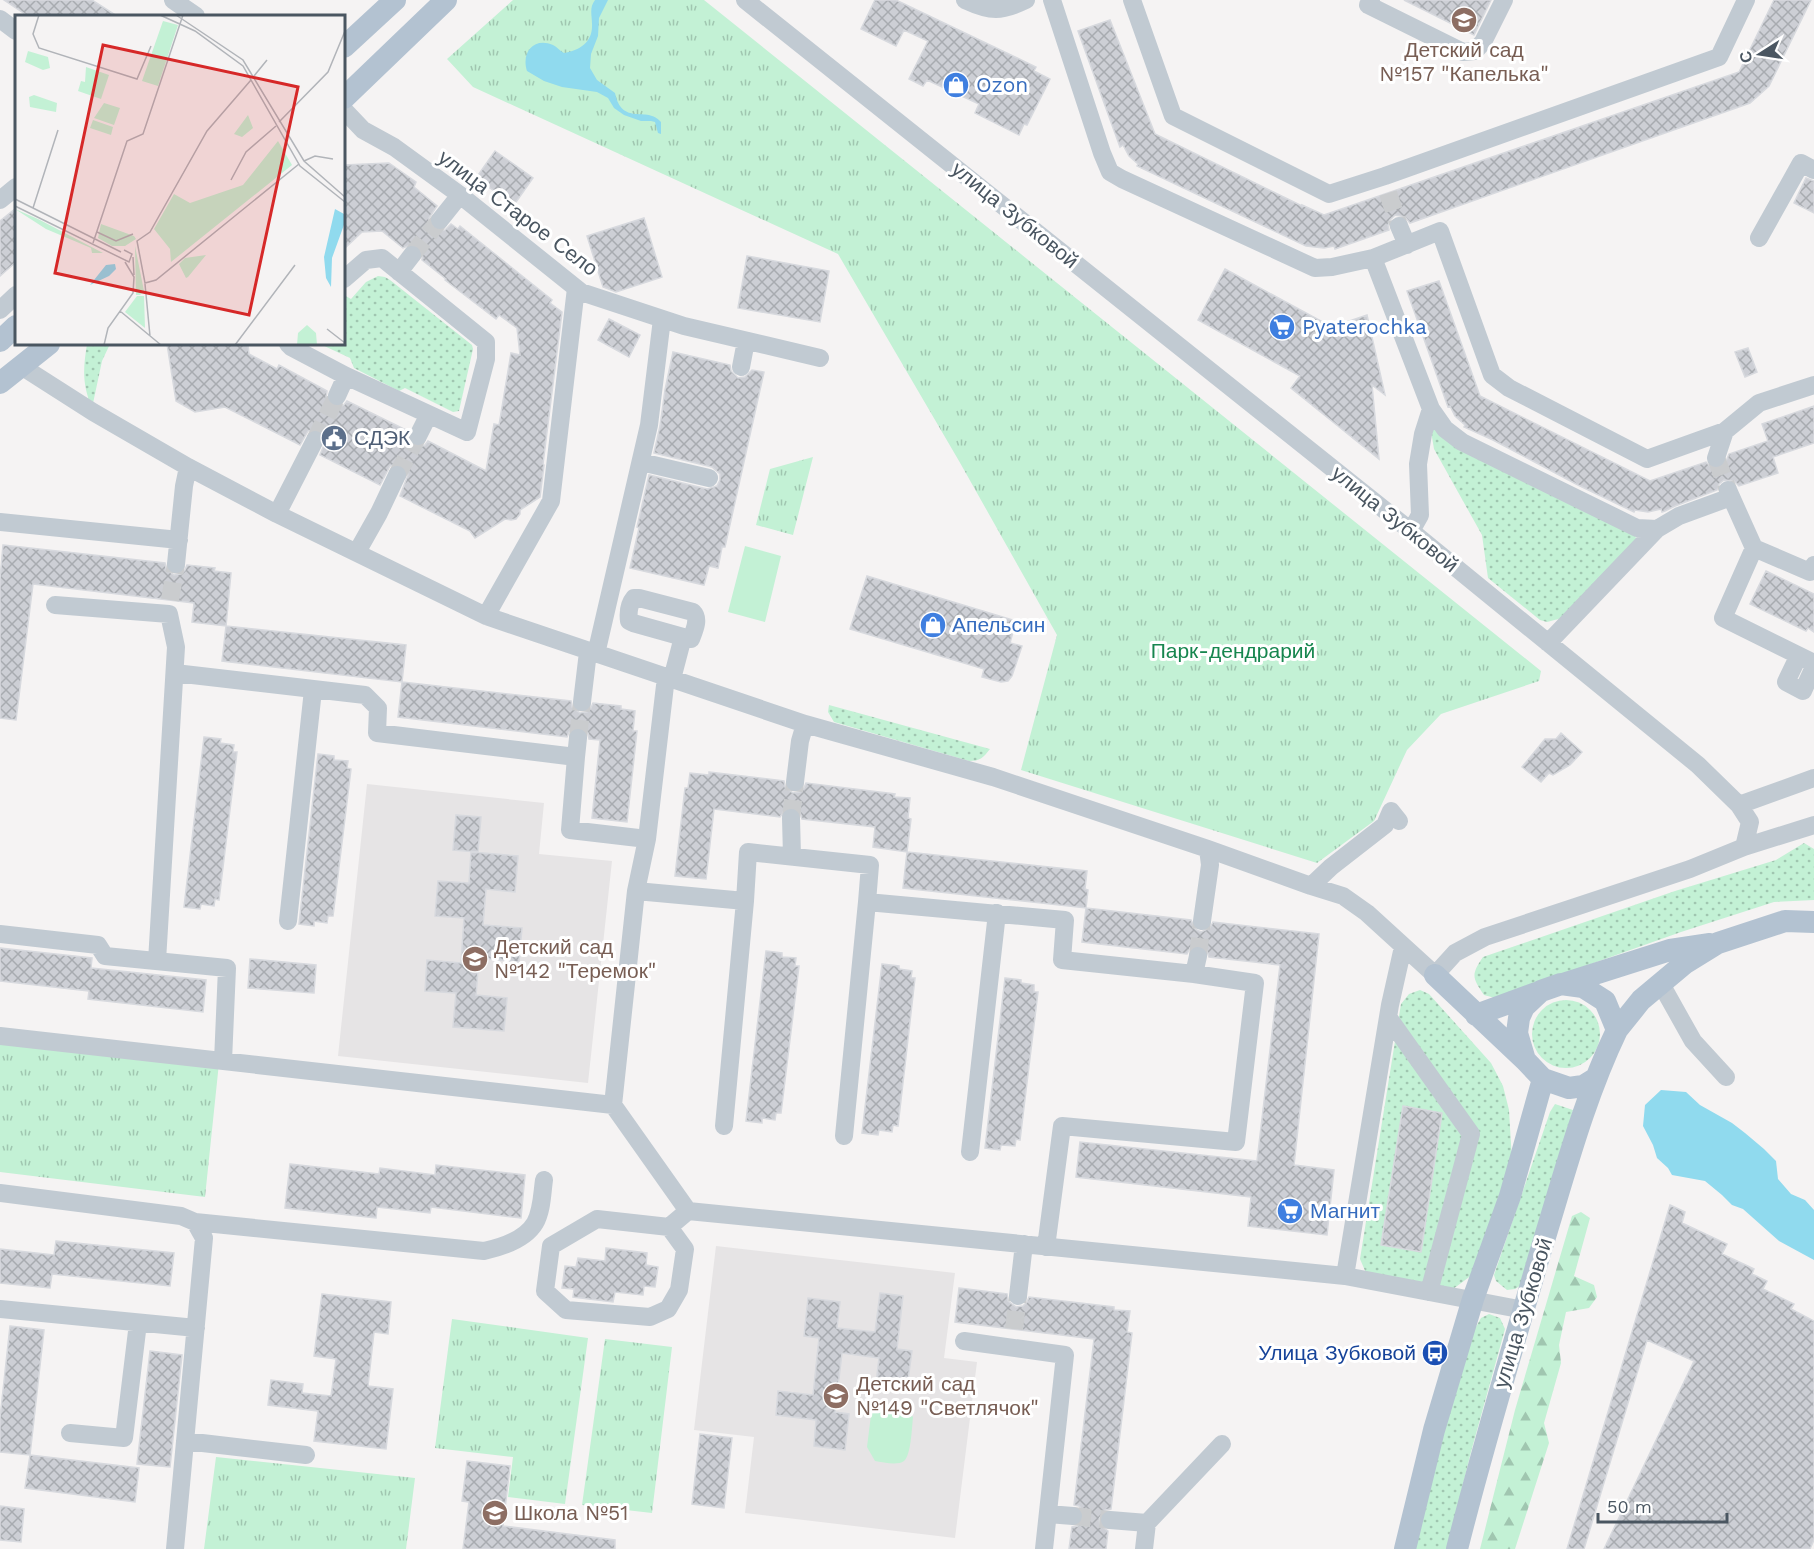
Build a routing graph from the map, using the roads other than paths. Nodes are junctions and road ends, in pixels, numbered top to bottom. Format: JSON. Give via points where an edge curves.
{"nodes":[{"id":1,"x":173,"y":0,"type":"edge"},
{"id":2,"x":395,"y":0,"type":"edge"},
{"id":3,"x":446,"y":0,"type":"edge"},
{"id":4,"x":745,"y":0,"type":"edge"},
{"id":5,"x":965,"y":0,"type":"edge"},
{"id":6,"x":1026,"y":0,"type":"edge"},
{"id":7,"x":1052,"y":0,"type":"edge"},
{"id":8,"x":1132,"y":0,"type":"edge"},
{"id":9,"x":1371,"y":0,"type":"edge"},
{"id":10,"x":1504,"y":0,"type":"edge"},
{"id":11,"x":1746,"y":0,"type":"edge"},
{"id":12,"x":195,"y":15,"type":"edge"},
{"id":13,"x":0,"y":19,"type":"edge"},
{"id":14,"x":15,"y":30,"type":"edge"},
{"id":15,"x":345,"y":46,"type":"edge"},
{"id":16,"x":345,"y":97,"type":"edge"},
{"id":17,"x":345,"y":111,"type":"edge"},
{"id":18,"x":1814,"y":170,"type":"edge"},
{"id":19,"x":15,"y":187,"type":"edge"},
{"id":20,"x":460,"y":195,"type":"junction"},
{"id":21,"x":0,"y":200,"type":"edge"},
{"id":22,"x":440,"y":220,"type":"tunnel mouth"},
{"id":23,"x":1400,"y":226,"type":"tunnel mouth"},
{"id":24,"x":1759,"y":238,"type":"dead end"},
{"id":25,"x":1407,"y":244,"type":"junction"},
{"id":26,"x":412,"y":255,"type":"tunnel mouth"},
{"id":27,"x":1373,"y":258,"type":"junction"},
{"id":28,"x":399,"y":272,"type":"junction"},
{"id":29,"x":345,"y":278,"type":"edge"},
{"id":30,"x":576,"y":288,"type":"junction"},
{"id":31,"x":15,"y":296,"type":"edge"},
{"id":32,"x":0,"y":310,"type":"edge"},
{"id":33,"x":662,"y":319,"type":"junction"},
{"id":34,"x":15,"y":327,"type":"edge"},
{"id":35,"x":0,"y":341,"type":"edge"},
{"id":36,"x":746,"y":341,"type":"junction"},
{"id":37,"x":48,"y":345,"type":"edge"},
{"id":38,"x":289,"y":345,"type":"edge"},
{"id":39,"x":820,"y":358,"type":"dead end"},
{"id":40,"x":21,"y":366,"type":"junction"},
{"id":41,"x":741,"y":367,"type":"dead end"},
{"id":42,"x":346,"y":376,"type":"junction"},
{"id":43,"x":0,"y":383,"type":"edge"},
{"id":44,"x":1814,"y":385,"type":"edge"},
{"id":45,"x":337,"y":396,"type":"tunnel mouth"},
{"id":46,"x":1431,"y":410,"type":"junction"},
{"id":47,"x":428,"y":416,"type":"junction"},
{"id":48,"x":1725,"y":431,"type":"junction"},
{"id":49,"x":418,"y":436,"type":"tunnel mouth"},
{"id":50,"x":315,"y":440,"type":"tunnel mouth"},
{"id":51,"x":1716,"y":458,"type":"tunnel mouth"},
{"id":52,"x":641,"y":462,"type":"junction"},
{"id":53,"x":188,"y":467,"type":"junction"},
{"id":54,"x":397,"y":476,"type":"tunnel mouth"},
{"id":55,"x":709,"y":478,"type":"dead end"},
{"id":56,"x":277,"y":514,"type":"junction"},
{"id":57,"x":0,"y":522,"type":"edge"},
{"id":58,"x":1657,"y":529,"type":"junction"},
{"id":59,"x":1411,"y":531,"type":"junction"},
{"id":60,"x":179,"y":540,"type":"junction"},
{"id":61,"x":1754,"y":548,"type":"junction"},
{"id":62,"x":357,"y":552,"type":"junction"},
{"id":63,"x":176,"y":564,"type":"tunnel mouth"},
{"id":64,"x":1814,"y":565,"type":"edge"},
{"id":65,"x":55,"y":605,"type":"dead end"},
{"id":66,"x":486,"y":616,"type":"junction"},
{"id":67,"x":683,"y":637,"type":"dead end"},
{"id":68,"x":1548,"y":643,"type":"junction"},
{"id":69,"x":592,"y":653,"type":"junction"},
{"id":70,"x":1806,"y":660,"type":"edge"},
{"id":71,"x":1814,"y":667,"type":"edge"},
{"id":72,"x":175,"y":673,"type":"junction"},
{"id":73,"x":669,"y":678,"type":"junction"},
{"id":74,"x":313,"y":690,"type":"junction"},
{"id":75,"x":582,"y":702,"type":"tunnel mouth"},
{"id":76,"x":805,"y":724,"type":"junction"},
{"id":77,"x":578,"y":738,"type":"tunnel mouth"},
{"id":78,"x":576,"y":757,"type":"junction"},
{"id":79,"x":1814,"y":778,"type":"edge"},
{"id":80,"x":795,"y":782,"type":"tunnel mouth"},
{"id":81,"x":1739,"y":805,"type":"junction"},
{"id":82,"x":791,"y":818,"type":"tunnel mouth"},
{"id":83,"x":1399,"y":821,"type":"dead end"},
{"id":84,"x":1814,"y":825,"type":"edge"},
{"id":85,"x":647,"y":839,"type":"junction"},
{"id":86,"x":1744,"y":847,"type":"junction"},
{"id":87,"x":1208,"y":849,"type":"junction"},
{"id":88,"x":792,"y":856,"type":"junction"},
{"id":89,"x":1311,"y":886,"type":"junction"},
{"id":90,"x":636,"y":891,"type":"junction"},
{"id":91,"x":745,"y":901,"type":"junction"},
{"id":92,"x":867,"y":902,"type":"junction"},
{"id":93,"x":997,"y":913,"type":"junction"},
{"id":94,"x":288,"y":921,"type":"dead end"},
{"id":95,"x":1202,"y":921,"type":"tunnel mouth"},
{"id":96,"x":1814,"y":922,"type":"edge"},
{"id":97,"x":0,"y":934,"type":"edge"},
{"id":98,"x":1718,"y":943,"type":"junction"},
{"id":99,"x":1403,"y":947,"type":"junction"},
{"id":100,"x":1198,"y":956,"type":"tunnel mouth"},
{"id":101,"x":157,"y":961,"type":"junction"},
{"id":102,"x":1194,"y":974,"type":"junction"},
{"id":103,"x":1435,"y":975,"type":"junction"},
{"id":104,"x":1660,"y":984,"type":"junction"},
{"id":105,"x":1551,"y":988,"type":"junction"},
{"id":106,"x":1476,"y":1015,"type":"junction"},
{"id":107,"x":1388,"y":1017,"type":"junction"},
{"id":108,"x":1617,"y":1030,"type":"junction"},
{"id":109,"x":0,"y":1036,"type":"edge"},
{"id":110,"x":1525,"y":1060,"type":"junction"},
{"id":111,"x":223,"y":1061,"type":"junction"},
{"id":112,"x":1726,"y":1077,"type":"dead end"},
{"id":113,"x":1596,"y":1078,"type":"junction"},
{"id":114,"x":1543,"y":1080,"type":"junction"},
{"id":115,"x":613,"y":1105,"type":"junction"},
{"id":116,"x":724,"y":1126,"type":"dead end"},
{"id":117,"x":844,"y":1136,"type":"dead end"},
{"id":118,"x":970,"y":1152,"type":"dead end"},
{"id":119,"x":544,"y":1180,"type":"dead end"},
{"id":120,"x":0,"y":1193,"type":"edge"},
{"id":121,"x":688,"y":1211,"type":"junction"},
{"id":122,"x":195,"y":1222,"type":"junction"},
{"id":123,"x":669,"y":1227,"type":"junction"},
{"id":124,"x":1024,"y":1244,"type":"junction"},
{"id":125,"x":1046,"y":1247,"type":"junction"},
{"id":126,"x":1345,"y":1276,"type":"junction"},
{"id":127,"x":1429,"y":1292,"type":"junction"},
{"id":128,"x":1018,"y":1296,"type":"tunnel mouth"},
{"id":129,"x":1473,"y":1299,"type":"junction"},
{"id":130,"x":0,"y":1309,"type":"edge"},
{"id":131,"x":1524,"y":1310,"type":"junction"},
{"id":132,"x":138,"y":1323,"type":"junction"},
{"id":133,"x":196,"y":1328,"type":"junction"},
{"id":134,"x":964,"y":1341,"type":"dead end"},
{"id":135,"x":70,"y":1433,"type":"dead end"},
{"id":136,"x":184,"y":1441,"type":"junction"},
{"id":137,"x":1222,"y":1444,"type":"dead end"},
{"id":138,"x":306,"y":1455,"type":"dead end"},
{"id":139,"x":1048,"y":1514,"type":"junction"},
{"id":140,"x":1073,"y":1516,"type":"tunnel mouth"},
{"id":141,"x":1110,"y":1520,"type":"tunnel mouth"},
{"id":142,"x":1146,"y":1523,"type":"junction"},
{"id":143,"x":175,"y":1549,"type":"edge"},
{"id":144,"x":1044,"y":1549,"type":"edge"},
{"id":145,"x":1144,"y":1549,"type":"edge"},
{"id":146,"x":1405,"y":1549,"type":"edge"},
{"id":147,"x":1456,"y":1549,"type":"edge"}],
"edges":[{"from":1,"to":12,"type":"street"},
{"from":2,"to":15,"type":"main road"},
{"from":3,"to":16,"type":"main road"},
{"from":4,"to":59,"type":"street","name":"улица Зубковой"},
{"from":5,"to":6,"type":"street","via":[[1000,10]]},
{"from":7,"to":27,"type":"street","via":[[1110,172],[1315,268]]},
{"from":8,"to":11,"type":"street","via":[[1173,116],[1329,194],[1386,184],[1719,57]]},
{"from":9,"to":10,"type":"street","via":[[1368,5],[1463,52],[1474,51],[1483,42]]},
{"from":13,"to":14,"type":"street"},
{"from":17,"to":20,"type":"street","name":"улица Старое Село","via":[[363,130],[394,147]]},
{"from":18,"to":24,"type":"street","via":[[1801,163]]},
{"from":19,"to":21,"type":"street"},
{"from":20,"to":22,"type":"street"},
{"from":20,"to":30,"type":"street","name":"улица Старое Село"},
{"from":23,"to":25,"type":"street"},
{"from":25,"to":27,"type":"street"},
{"from":25,"to":48,"type":"street","via":[[1440,231],[1492,375],[1509,388],[1647,459]]},
{"from":26,"to":28,"type":"street"},
{"from":27,"to":46,"type":"street"},
{"from":28,"to":29,"type":"street","via":[[382,258],[366,260]]},
{"from":28,"to":47,"type":"street","via":[[486,342],[486,359],[467,432]]},
{"from":30,"to":33,"type":"street","name":"улица Старое Село"},
{"from":30,"to":66,"type":"street","via":[[551,501]]},
{"from":31,"to":32,"type":"street"},
{"from":33,"to":36,"type":"street","name":"улица Старое Село"},
{"from":33,"to":52,"type":"street"},
{"from":34,"to":35,"type":"main road"},
{"from":36,"to":39,"type":"street","name":"улица Старое Село"},
{"from":36,"to":41,"type":"street"},
{"from":37,"to":40,"type":"main road"},
{"from":38,"to":42,"type":"street"},
{"from":40,"to":43,"type":"main road"},
{"from":40,"to":53,"type":"street"},
{"from":42,"to":45,"type":"street"},
{"from":42,"to":47,"type":"street"},
{"from":44,"to":48,"type":"street","via":[[1760,403]]},
{"from":46,"to":58,"type":"street","via":[[1445,429],[1462,442],[1621,521],[1637,528]]},
{"from":46,"to":59,"type":"street","via":[[1418,464],[1420,515]]},
{"from":47,"to":49,"type":"street"},
{"from":48,"to":51,"type":"street"},
{"from":50,"to":56,"type":"street"},
{"from":52,"to":55,"type":"street"},
{"from":52,"to":69,"type":"street"},
{"from":53,"to":56,"type":"street"},
{"from":53,"to":60,"type":"street"},
{"from":54,"to":62,"type":"street"},
{"from":56,"to":62,"type":"street"},
{"from":57,"to":60,"type":"street"},
{"from":58,"to":61,"type":"street","via":[[1730,494]]},
{"from":58,"to":68,"type":"street"},
{"from":59,"to":68,"type":"street","name":"улица Зубковой"},
{"from":60,"to":63,"type":"street"},
{"from":61,"to":64,"type":"street","via":[[1810,572]]},
{"from":61,"to":70,"type":"street","via":[[1723,618]]},
{"from":62,"to":66,"type":"street"},
{"from":65,"to":72,"type":"street","via":[[170,607]]},
{"from":66,"to":69,"type":"street"},
{"from":67,"to":73,"type":"street"},
{"from":68,"to":81,"type":"street","name":"улица Зубковой","via":[[1698,765]]},
{"from":69,"to":73,"type":"street"},
{"from":69,"to":75,"type":"street"},
{"from":70,"to":71,"type":"street","via":[[1786,682],[1803,691]]},
{"from":72,"to":74,"type":"street"},
{"from":72,"to":101,"type":"street"},
{"from":73,"to":76,"type":"street"},
{"from":73,"to":85,"type":"street"},
{"from":74,"to":78,"type":"street","via":[[365,695],[378,708],[377,734]]},
{"from":74,"to":94,"type":"street"},
{"from":76,"to":80,"type":"street"},
{"from":76,"to":87,"type":"street","via":[[993,777]]},
{"from":77,"to":78,"type":"street"},
{"from":78,"to":85,"type":"street","via":[[570,830]]},
{"from":79,"to":81,"type":"street"},
{"from":81,"to":86,"type":"street","name":"улица Зубковой","via":[[1750,822]]},
{"from":82,"to":88,"type":"street"},
{"from":83,"to":89,"type":"street","via":[[1391,811],[1385,825]]},
{"from":84,"to":86,"type":"street"},
{"from":85,"to":90,"type":"street"},
{"from":86,"to":103,"type":"street","via":[[1690,869],[1485,937],[1455,953]]},
{"from":87,"to":89,"type":"street"},
{"from":87,"to":95,"type":"street","via":[[1210,865]]},
{"from":88,"to":91,"type":"street","via":[[748,852]]},
{"from":88,"to":92,"type":"street","via":[[870,865]]},
{"from":89,"to":99,"type":"street","via":[[1343,896]]},
{"from":90,"to":91,"type":"street"},
{"from":90,"to":115,"type":"street"},
{"from":91,"to":116,"type":"street"},
{"from":92,"to":93,"type":"street"},
{"from":92,"to":117,"type":"street"},
{"from":93,"to":102,"type":"street","via":[[1065,920],[1062,960]]},
{"from":93,"to":118,"type":"street"},
{"from":96,"to":98,"type":"main road","name":"улица Зубковой","via":[[1785,921]]},
{"from":97,"to":101,"type":"street","via":[[98,945],[105,956]]},
{"from":98,"to":104,"type":"main road","name":"улица Зубковой"},
{"from":98,"to":105,"type":"main road","via":[[1670,950]]},
{"from":99,"to":103,"type":"street"},
{"from":99,"to":107,"type":"street"},
{"from":100,"to":102,"type":"street"},
{"from":101,"to":111,"type":"street","via":[[227,968]]},
{"from":102,"to":125,"type":"street","via":[[1255,983],[1236,1142],[1062,1126]]},
{"from":103,"to":106,"type":"main road"},
{"from":104,"to":108,"type":"main road","name":"улица Зубковой"},
{"from":104,"to":112,"type":"street","via":[[1693,1041]]},
{"from":105,"to":106,"type":"main road"},
{"from":105,"to":108,"type":"main road","via":[[1583,987],[1605,1001]]},
{"from":105,"to":110,"type":"main road","via":[[1524,1007],[1519,1018],[1517,1033]]},
{"from":106,"to":110,"type":"main road"},
{"from":107,"to":126,"type":"street"},
{"from":107,"to":127,"type":"street","via":[[1471,1134]]},
{"from":108,"to":113,"type":"main road","name":"улица Зубковой"},
{"from":109,"to":111,"type":"street"},
{"from":110,"to":114,"type":"main road"},
{"from":111,"to":115,"type":"street"},
{"from":113,"to":114,"type":"main road","via":[[1569,1088]]},
{"from":113,"to":131,"type":"main road","name":"улица Зубковой"},
{"from":114,"to":129,"type":"main road","via":[[1510,1196]]},
{"from":115,"to":121,"type":"street"},
{"from":119,"to":122,"type":"street","via":[[535,1223],[521,1237],[484,1251]]},
{"from":120,"to":122,"type":"street","via":[[181,1216]]},
{"from":121,"to":123,"type":"street"},
{"from":121,"to":124,"type":"street"},
{"from":122,"to":133,"type":"street","via":[[204,1238]]},
{"from":123,"to":123,"type":"street","via":[[597,1219],[551,1246],[545,1291],[566,1310],[650,1317],[668,1309],[679,1290],[685,1249]]},
{"from":124,"to":125,"type":"street"},
{"from":124,"to":128,"type":"street"},
{"from":125,"to":126,"type":"street"},
{"from":126,"to":127,"type":"street"},
{"from":127,"to":129,"type":"street"},
{"from":129,"to":131,"type":"street"},
{"from":129,"to":146,"type":"main road","via":[[1434,1430]]},
{"from":130,"to":132,"type":"street"},
{"from":131,"to":147,"type":"main road","name":"улица Зубковой"},
{"from":132,"to":133,"type":"street"},
{"from":132,"to":135,"type":"street","via":[[124,1438]]},
{"from":133,"to":136,"type":"street"},
{"from":134,"to":139,"type":"street","via":[[1013,1338],[1065,1355]]},
{"from":136,"to":138,"type":"street"},
{"from":136,"to":143,"type":"street"},
{"from":137,"to":142,"type":"street"},
{"from":139,"to":140,"type":"street"},
{"from":139,"to":144,"type":"street"},
{"from":141,"to":142,"type":"street"},
{"from":142,"to":145,"type":"street"}]}
